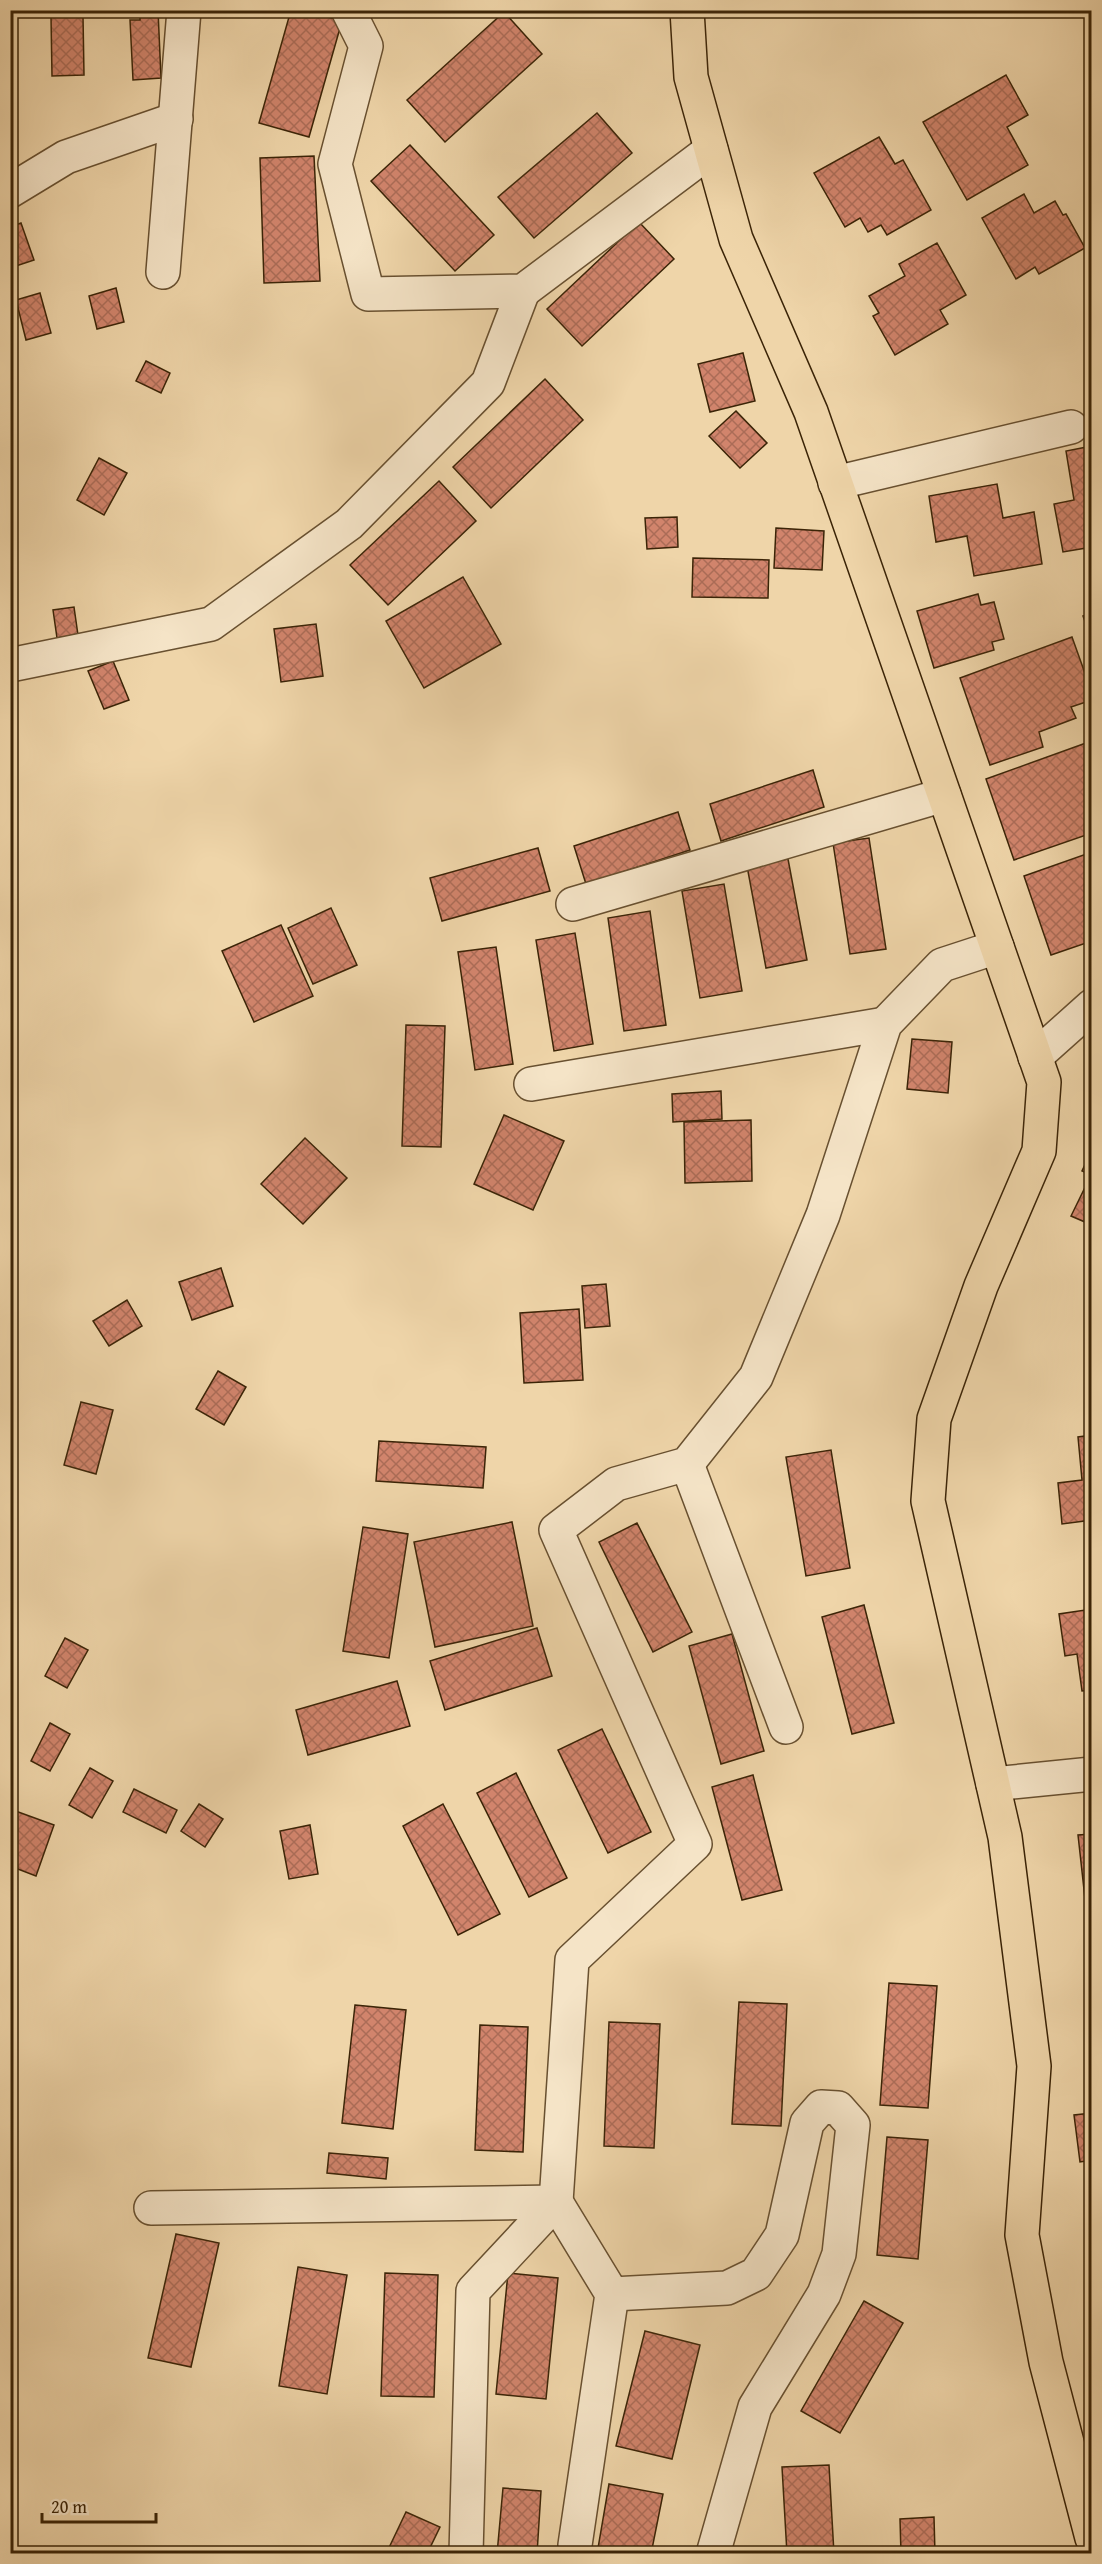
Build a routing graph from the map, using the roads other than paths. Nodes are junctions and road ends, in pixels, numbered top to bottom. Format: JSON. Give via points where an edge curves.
{"nodes":[{"id":1,"x":184,"y":10,"type":"edge"},
{"id":2,"x":348,"y":10,"type":"edge"},
{"id":3,"x":687,"y":10,"type":"edge"},
{"id":4,"x":176,"y":119,"type":"junction"},
{"id":5,"x":711,"y":150,"type":"junction"},
{"id":6,"x":10,"y":191,"type":"edge"},
{"id":7,"x":163,"y":272,"type":"dead end"},
{"id":8,"x":523,"y":291,"type":"junction"},
{"id":9,"x":1071,"y":427,"type":"dead end"},
{"id":10,"x":835,"y":483,"type":"junction"},
{"id":11,"x":10,"y":665,"type":"edge"},
{"id":12,"x":944,"y":795,"type":"junction"},
{"id":13,"x":573,"y":904,"type":"dead end"},
{"id":14,"x":997,"y":947,"type":"junction"},
{"id":15,"x":1092,"y":1006,"type":"edge"},
{"id":16,"x":885,"y":1024,"type":"junction"},
{"id":17,"x":1035,"y":1057,"type":"junction"},
{"id":18,"x":531,"y":1084,"type":"dead end"},
{"id":19,"x":687,"y":1464,"type":"junction"},
{"id":20,"x":786,"y":1727,"type":"dead end"},
{"id":21,"x":1092,"y":1774,"type":"edge"},
{"id":22,"x":993,"y":1784,"type":"junction"},
{"id":23,"x":556,"y":2202,"type":"junction"},
{"id":24,"x":151,"y":2208,"type":"dead end"},
{"id":25,"x":612,"y":2294,"type":"junction"},
{"id":26,"x":1092,"y":2538,"type":"edge"},
{"id":27,"x":575,"y":2545,"type":"dead end"},
{"id":28,"x":466,"y":2553,"type":"edge"},
{"id":29,"x":713,"y":2553,"type":"edge"}],
"edges":[{"from":1,"to":4,"type":"street"},
{"from":2,"to":8,"type":"street","via":[[366,46],[335,164],[368,294]]},
{"from":3,"to":5,"type":"main road","via":[[691,77]]},
{"from":4,"to":6,"type":"street","via":[[66,157]]},
{"from":4,"to":7,"type":"street"},
{"from":5,"to":8,"type":"street"},
{"from":5,"to":10,"type":"main road","via":[[736,240],[811,412]]},
{"from":8,"to":11,"type":"street","via":[[488,382],[349,524],[211,624]]},
{"from":9,"to":10,"type":"street"},
{"from":10,"to":12,"type":"main road"},
{"from":12,"to":13,"type":"street"},
{"from":12,"to":14,"type":"main road"},
{"from":14,"to":16,"type":"street","via":[[942,965]]},
{"from":14,"to":17,"type":"main road"},
{"from":15,"to":17,"type":"street"},
{"from":16,"to":18,"type":"street"},
{"from":16,"to":19,"type":"street","via":[[823,1215],[756,1377]]},
{"from":17,"to":22,"type":"main road","via":[[1044,1082],[1039,1151],[981,1286],[934,1419],[928,1501]]},
{"from":19,"to":20,"type":"street"},
{"from":19,"to":23,"type":"street","via":[[616,1484],[556,1530],[695,1844],[572,1960]]},
{"from":21,"to":22,"type":"street"},
{"from":22,"to":26,"type":"main road","via":[[1005,1837],[1034,2066],[1022,2235],[1046,2362]]},
{"from":23,"to":24,"type":"street"},
{"from":23,"to":25,"type":"street"},
{"from":23,"to":28,"type":"street","via":[[473,2291]]},
{"from":25,"to":27,"type":"street"},
{"from":25,"to":29,"type":"street","via":[[728,2288],[756,2274],[782,2235],[807,2123],[821,2107],[838,2108],[853,2125],[839,2254],[824,2294],[755,2407]]}]}
